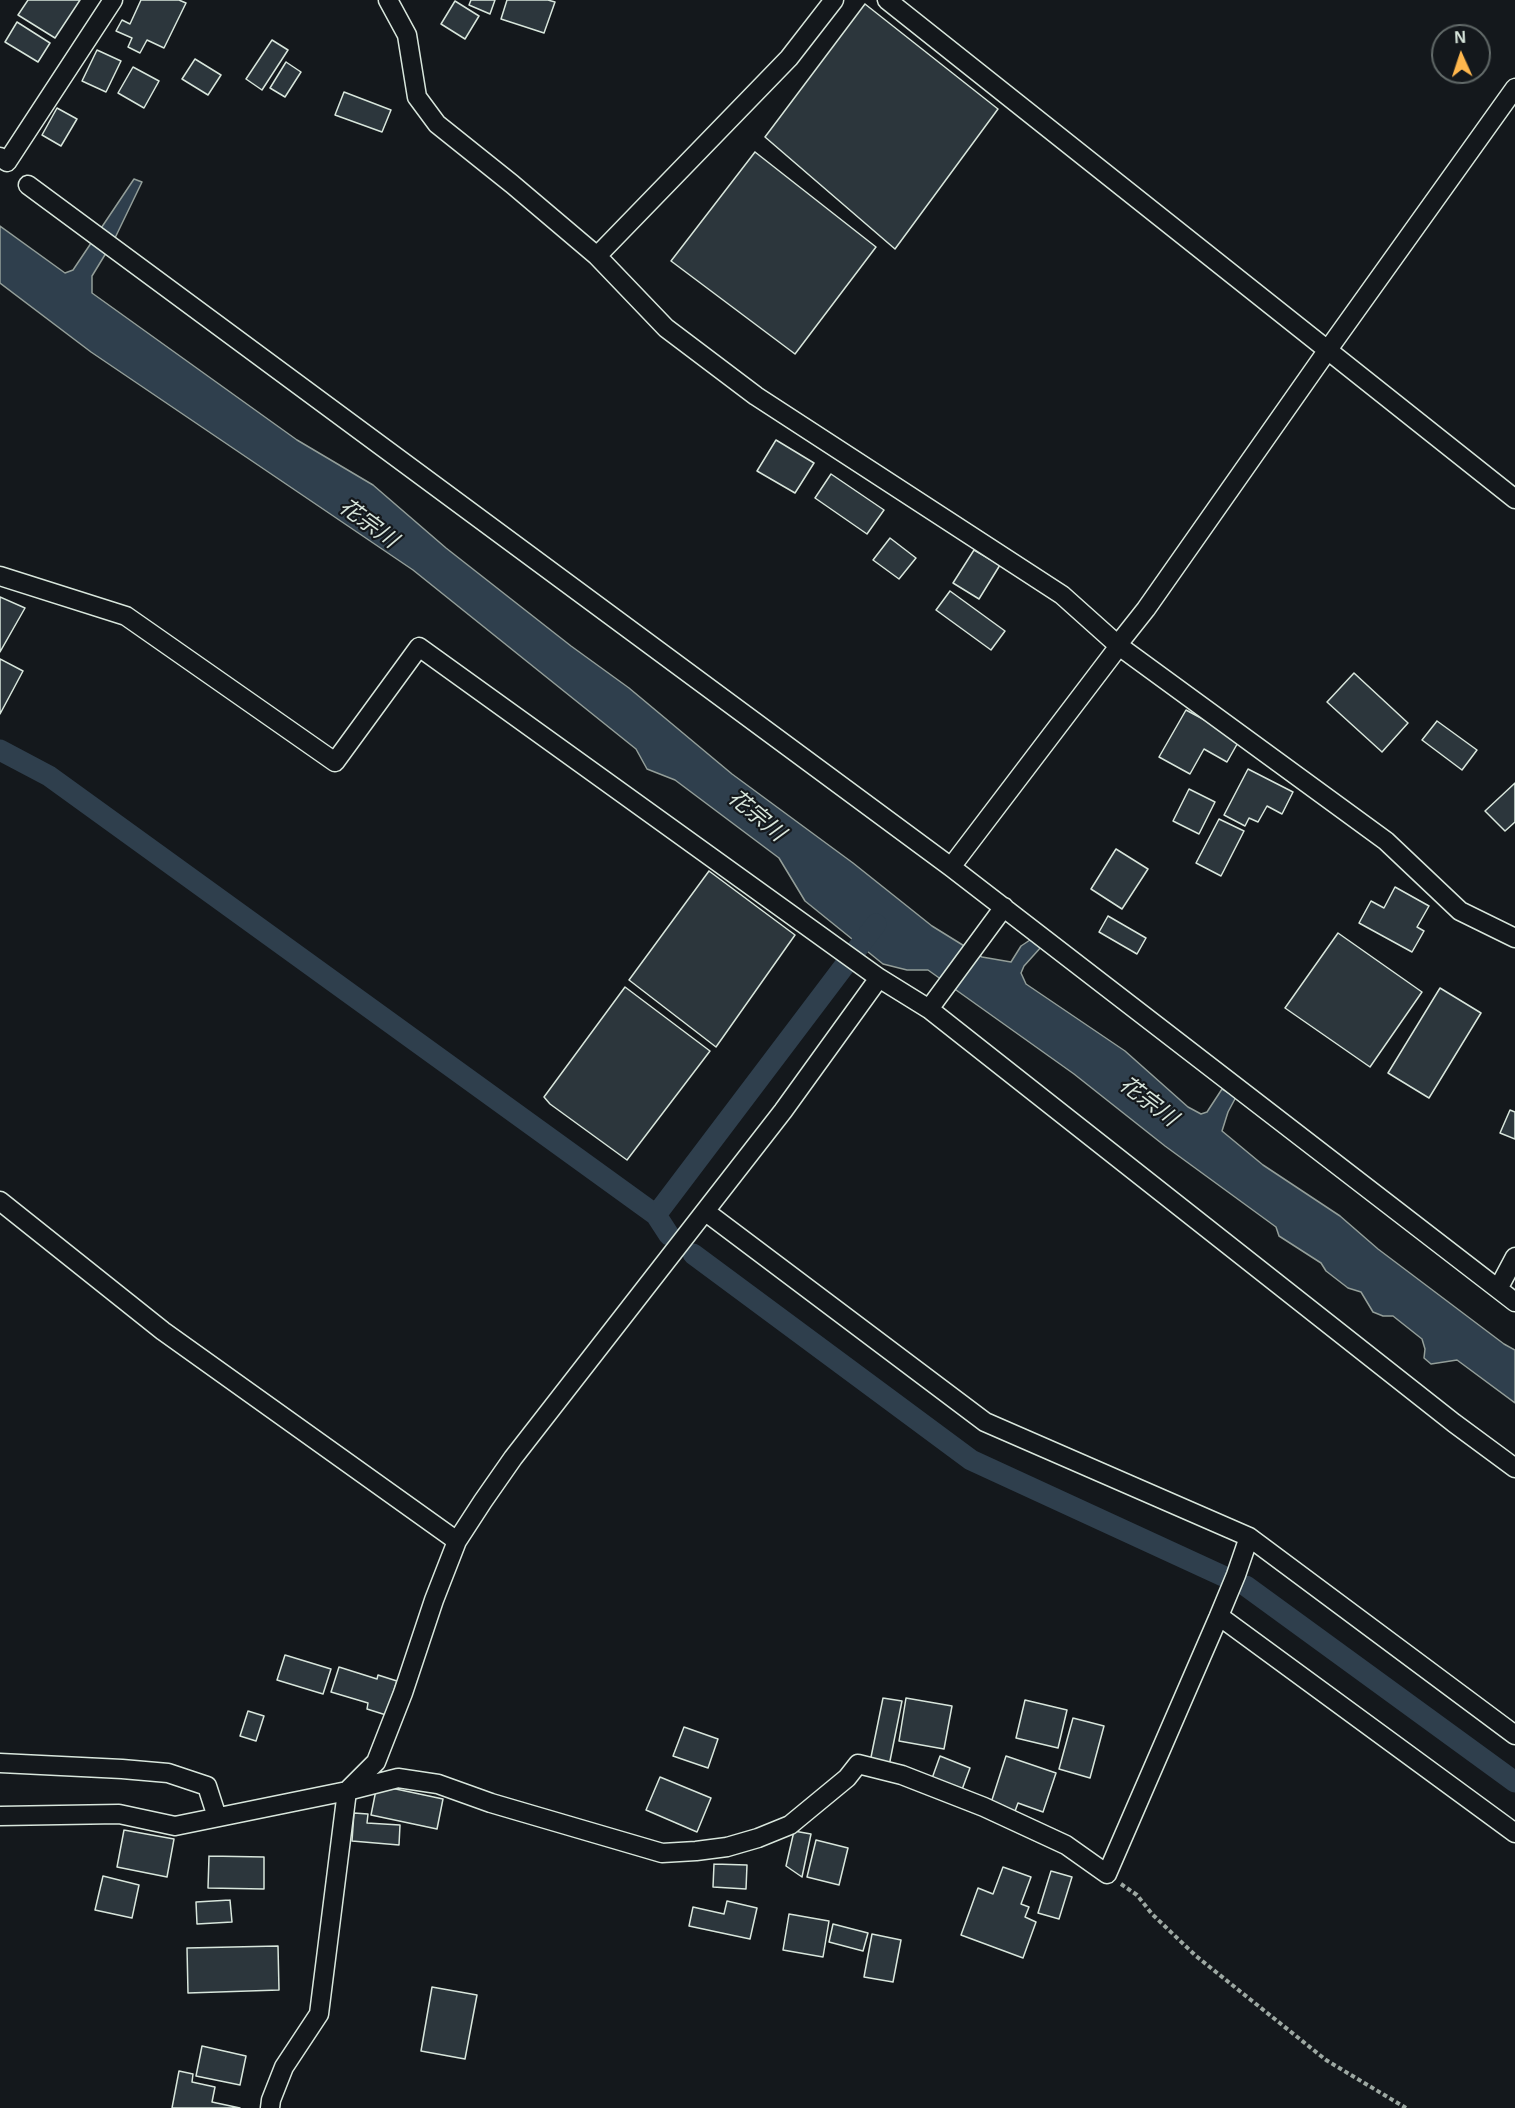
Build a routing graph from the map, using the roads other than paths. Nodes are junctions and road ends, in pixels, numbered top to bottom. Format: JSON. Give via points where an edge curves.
{"nodes":[{"id":1,"x":112,"y":0,"type":"edge"},
{"id":2,"x":388,"y":0,"type":"edge"},
{"id":3,"x":834,"y":0,"type":"edge"},
{"id":4,"x":886,"y":0,"type":"edge"},
{"id":5,"x":1515,"y":88,"type":"edge"},
{"id":6,"x":0,"y":157,"type":"edge"},
{"id":7,"x":28,"y":185,"type":"dead end"},
{"id":8,"x":597,"y":256,"type":"junction"},
{"id":9,"x":1327,"y":351,"type":"junction"},
{"id":10,"x":1515,"y":500,"type":"edge"},
{"id":11,"x":0,"y":576,"type":"edge"},
{"id":12,"x":1121,"y":642,"type":"junction"},
{"id":13,"x":951,"y":867,"type":"junction"},
{"id":14,"x":999,"y":915,"type":"junction"},
{"id":15,"x":1515,"y":938,"type":"edge"},
{"id":16,"x":879,"y":978,"type":"junction"},
{"id":17,"x":934,"y":1002,"type":"junction"},
{"id":18,"x":0,"y":1201,"type":"edge"},
{"id":19,"x":706,"y":1212,"type":"junction"},
{"id":20,"x":1515,"y":1257,"type":"edge"},
{"id":21,"x":1498,"y":1289,"type":"junction"},
{"id":22,"x":1515,"y":1302,"type":"edge"},
{"id":23,"x":1515,"y":1468,"type":"edge"},
{"id":24,"x":1249,"y":1537,"type":"junction"},
{"id":25,"x":457,"y":1541,"type":"junction"},
{"id":26,"x":1220,"y":1616,"type":"junction"},
{"id":27,"x":1515,"y":1735,"type":"edge"},
{"id":28,"x":0,"y":1762,"type":"edge"},
{"id":29,"x":347,"y":1791,"type":"junction"},
{"id":30,"x":0,"y":1816,"type":"edge"},
{"id":31,"x":218,"y":1817,"type":"junction"},
{"id":32,"x":1515,"y":1833,"type":"edge"},
{"id":33,"x":270,"y":2108,"type":"edge"}],
"edges":[{"from":1,"to":6,"type":"street","via":[[7,162]]},
{"from":2,"to":8,"type":"street","via":[[407,35],[417,97],[437,124]]},
{"from":3,"to":8,"type":"street","via":[[789,58]]},
{"from":4,"to":9,"type":"street"},
{"from":5,"to":9,"type":"street"},
{"from":7,"to":13,"type":"street"},
{"from":8,"to":12,"type":"street","via":[[666,328],[756,396],[1062,595]]},
{"from":9,"to":10,"type":"street"},
{"from":9,"to":12,"type":"street"},
{"from":11,"to":16,"type":"street","via":[[126,616],[335,762],[419,647]]},
{"from":12,"to":13,"type":"street"},
{"from":12,"to":15,"type":"street","via":[[1386,841],[1460,911]]},
{"from":13,"to":14,"type":"street"},
{"from":14,"to":17,"type":"street"},
{"from":14,"to":21,"type":"street"},
{"from":16,"to":17,"type":"street"},
{"from":16,"to":19,"type":"street"},
{"from":17,"to":23,"type":"street","via":[[1454,1423]]},
{"from":18,"to":25,"type":"street","via":[[163,1331]]},
{"from":19,"to":24,"type":"street","via":[[985,1422]]},
{"from":19,"to":25,"type":"street","via":[[513,1458]]},
{"from":20,"to":21,"type":"street"},
{"from":21,"to":22,"type":"street"},
{"from":24,"to":26,"type":"street"},
{"from":24,"to":27,"type":"street"},
{"from":25,"to":29,"type":"street","via":[[376,1762]]},
{"from":26,"to":29,"type":"street","via":[[1107,1874],[1066,1845],[984,1807],[902,1774],[858,1764],[847,1778],[790,1825],[737,1844],[663,1853],[438,1784],[398,1778]]},
{"from":26,"to":32,"type":"street"},
{"from":28,"to":31,"type":"street","via":[[168,1773],[207,1786]]},
{"from":29,"to":31,"type":"street"},
{"from":29,"to":33,"type":"street","via":[[319,2014],[284,2067]]},
{"from":30,"to":31,"type":"street","via":[[119,1814],[175,1826]]}]}
